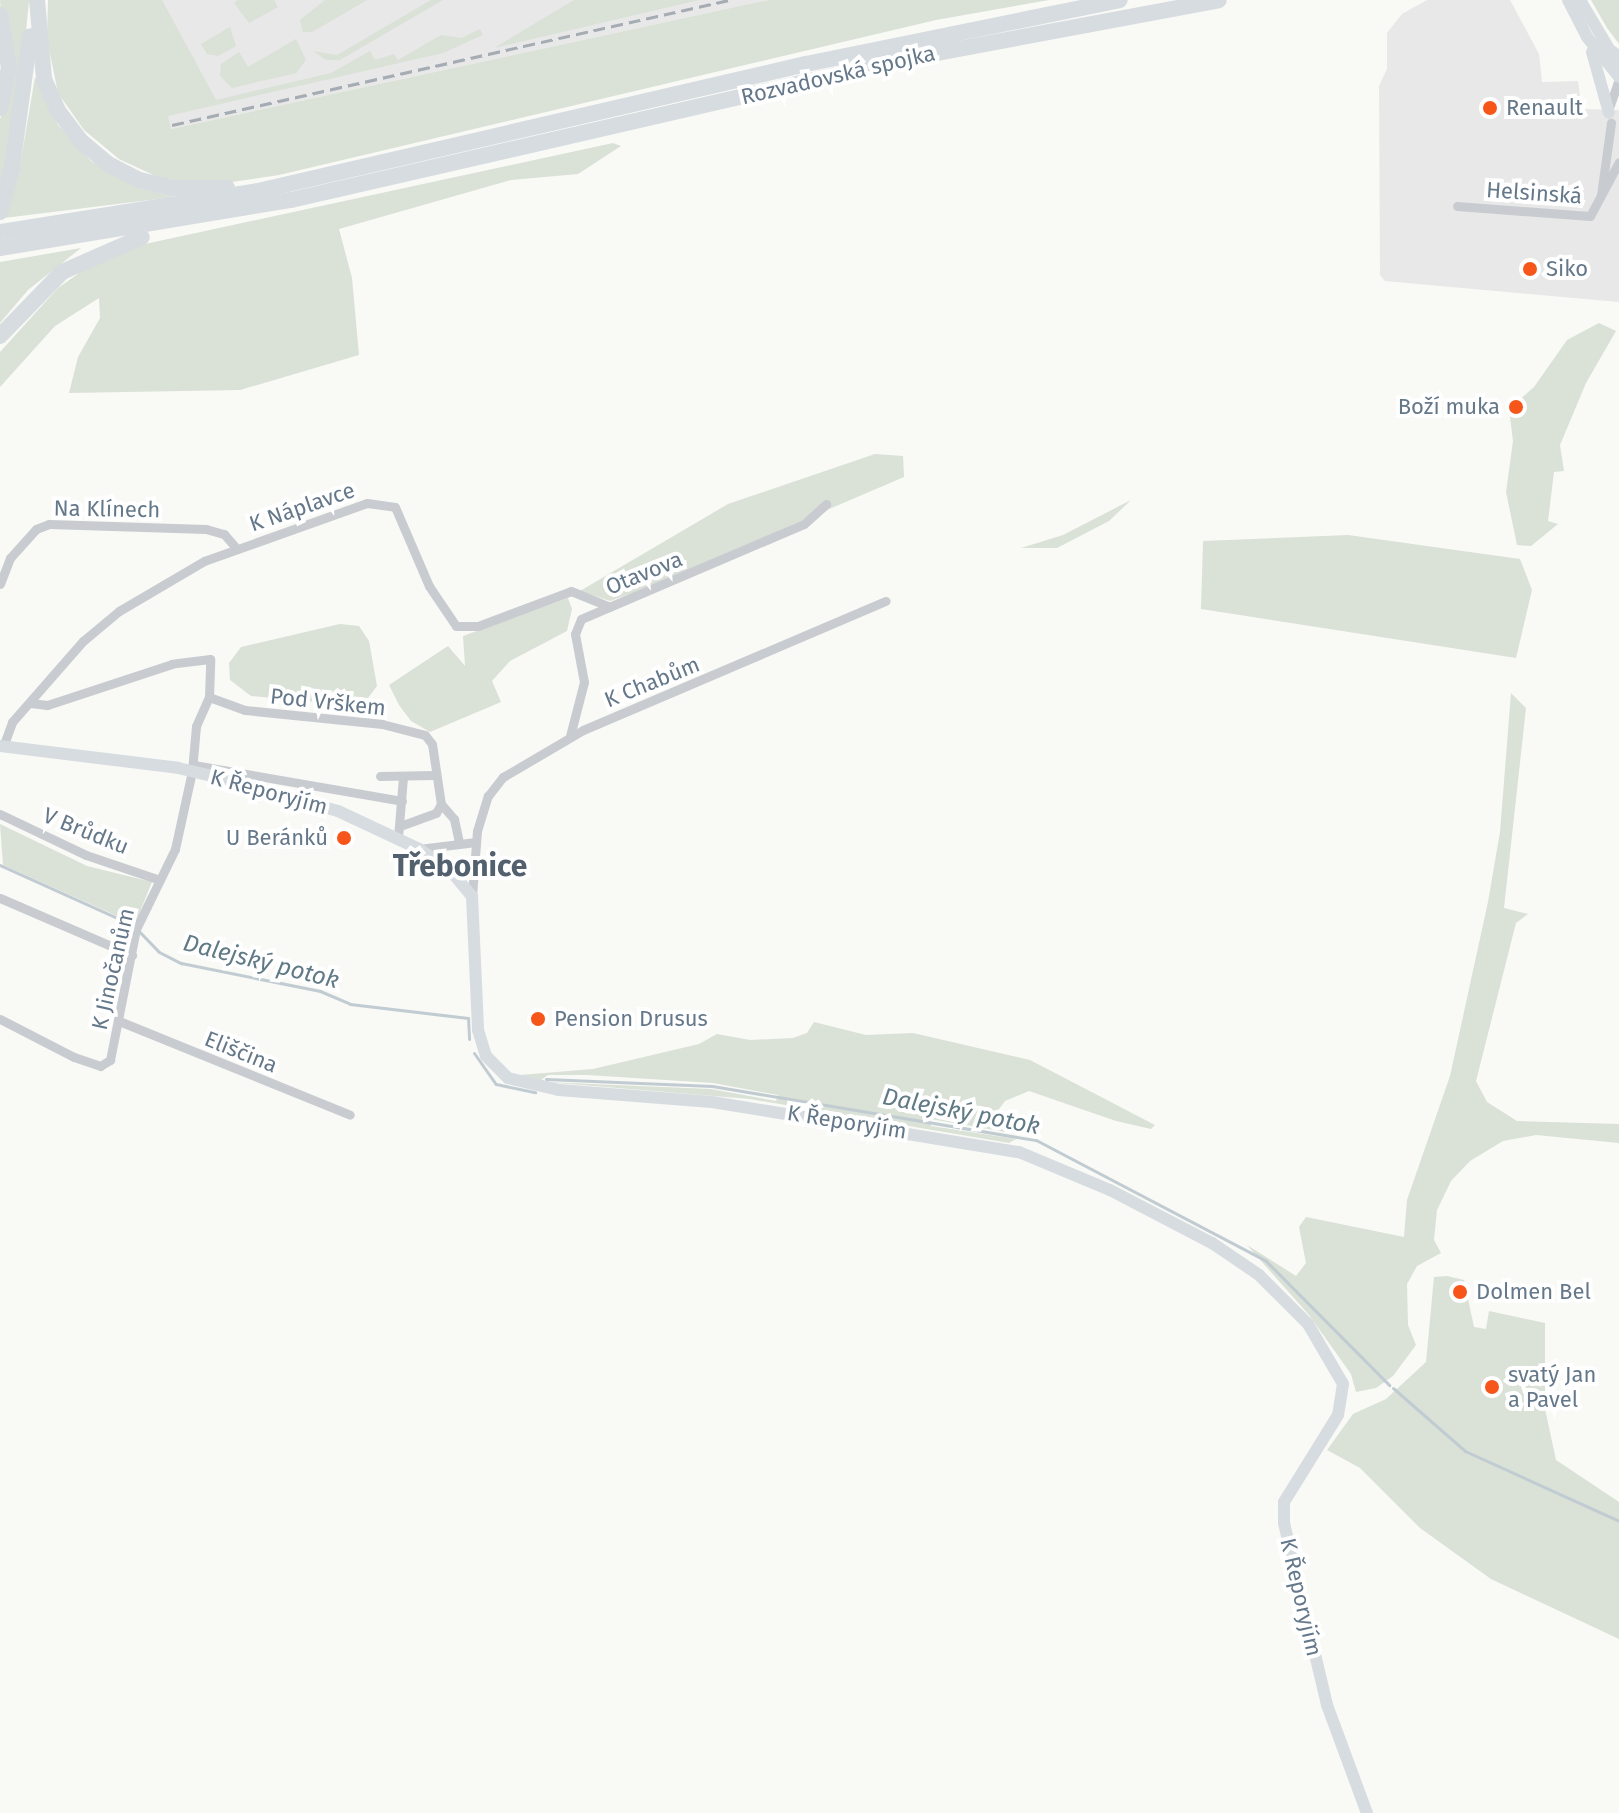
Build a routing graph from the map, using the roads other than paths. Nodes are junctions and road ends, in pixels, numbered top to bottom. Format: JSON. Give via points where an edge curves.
{"nodes":[{"id":1,"x":36,"y":0,"type":"edge"},
{"id":2,"x":1120,"y":0,"type":"edge"},
{"id":3,"x":1219,"y":0,"type":"edge"},
{"id":4,"x":1568,"y":0,"type":"edge"},
{"id":5,"x":1580,"y":0,"type":"edge"},
{"id":6,"x":0,"y":17,"type":"edge"},
{"id":7,"x":1587,"y":37,"type":"junction"},
{"id":8,"x":1615,"y":56,"type":"edge"},
{"id":9,"x":1619,"y":71,"type":"edge"},
{"id":10,"x":1619,"y":78,"type":"edge"},
{"id":11,"x":0,"y":108,"type":"edge"},
{"id":12,"x":1610,"y":118,"type":"junction"},
{"id":13,"x":1619,"y":142,"type":"edge"},
{"id":14,"x":456,"y":156,"type":"junction"},
{"id":15,"x":1619,"y":162,"type":"edge"},
{"id":16,"x":288,"y":184,"type":"junction"},
{"id":17,"x":1600,"y":202,"type":"junction"},
{"id":18,"x":1457,"y":206,"type":"dead end"},
{"id":19,"x":0,"y":212,"type":"edge"},
{"id":20,"x":221,"y":214,"type":"junction"},
{"id":21,"x":4,"y":240,"type":"edge"},
{"id":22,"x":0,"y":336,"type":"edge"},
{"id":23,"x":826,"y":504,"type":"dead end"},
{"id":24,"x":237,"y":549,"type":"junction"},
{"id":25,"x":0,"y":584,"type":"edge"},
{"id":26,"x":886,"y":601,"type":"dead end"},
{"id":27,"x":610,"y":607,"type":"junction"},
{"id":28,"x":209,"y":697,"type":"junction"},
{"id":29,"x":30,"y":703,"type":"junction"},
{"id":30,"x":5,"y":724,"type":"edge"},
{"id":31,"x":570,"y":736,"type":"junction"},
{"id":32,"x":1,"y":747,"type":"edge"},
{"id":33,"x":193,"y":768,"type":"junction"},
{"id":34,"x":434,"y":775,"type":"junction"},
{"id":35,"x":380,"y":776,"type":"dead end"},
{"id":36,"x":403,"y":778,"type":"junction"},
{"id":37,"x":402,"y":801,"type":"junction"},
{"id":38,"x":441,"y":804,"type":"junction"},
{"id":39,"x":0,"y":814,"type":"edge"},
{"id":40,"x":399,"y":831,"type":"junction"},
{"id":41,"x":459,"y":842,"type":"junction"},
{"id":42,"x":476,"y":842,"type":"junction"},
{"id":43,"x":419,"y":849,"type":"junction"},
{"id":44,"x":160,"y":880,"type":"junction"},
{"id":45,"x":472,"y":896,"type":"junction"},
{"id":46,"x":0,"y":898,"type":"edge"},
{"id":47,"x":132,"y":955,"type":"junction"},
{"id":48,"x":0,"y":1019,"type":"edge"},
{"id":49,"x":119,"y":1021,"type":"junction"},
{"id":50,"x":350,"y":1115,"type":"dead end"},
{"id":51,"x":1367,"y":1813,"type":"edge"}],
"edges":[{"from":1,"to":16,"type":"highway","via":[[38,48],[49,93],[72,131],[108,164],[172,188]]},
{"from":1,"to":19,"type":"highway","via":[[15,153]]},
{"from":2,"to":14,"type":"highway","name":"Rozvadovská spojka","via":[[806,64]]},
{"from":3,"to":14,"type":"highway","name":"Rozvadovská spojka","via":[[905,59]]},
{"from":4,"to":7,"type":"street"},
{"from":5,"to":8,"type":"street"},
{"from":6,"to":11,"type":"highway","via":[[9,68]]},
{"from":7,"to":10,"type":"street"},
{"from":7,"to":12,"type":"street"},
{"from":8,"to":9,"type":"street"},
{"from":10,"to":12,"type":"street","name":"Helsinská","via":[[1611,90]]},
{"from":12,"to":13,"type":"street"},
{"from":12,"to":17,"type":"street","name":"Helsinská"},
{"from":14,"to":16,"type":"highway"},
{"from":14,"to":20,"type":"highway"},
{"from":15,"to":17,"type":"street","name":"Helsinská"},
{"from":16,"to":21,"type":"highway"},
{"from":17,"to":18,"type":"street","name":"Helsinská","via":[[1586,217]]},
{"from":20,"to":21,"type":"highway"},
{"from":20,"to":22,"type":"highway","via":[[84,258],[45,286]]},
{"from":23,"to":27,"type":"street","name":"Otavova","via":[[804,524]]},
{"from":24,"to":25,"type":"street","name":"Na Klínech","via":[[224,534],[206,529],[49,524],[36,529],[10,558]]},
{"from":24,"to":27,"type":"street","name":"K Náplavce","via":[[379,501],[402,516],[429,586],[456,626],[478,626],[571,591]]},
{"from":24,"to":29,"type":"street","name":"K Náplavce","via":[[171,577],[119,611],[83,641]]},
{"from":26,"to":31,"type":"street","name":"K Chabům"},
{"from":27,"to":31,"type":"street","name":"Otavova","via":[[577,625],[584,682]]},
{"from":28,"to":29,"type":"street","via":[[210,659],[172,664],[47,705]]},
{"from":28,"to":33,"type":"street","name":"K Jinočanům","via":[[196,726]]},
{"from":28,"to":34,"type":"street","name":"Pod Vrškem","via":[[245,710],[382,724],[425,735],[432,744]]},
{"from":29,"to":30,"type":"street","name":"K Náplavce"},
{"from":30,"to":32,"type":"street","name":"K Náplavce"},
{"from":31,"to":42,"type":"street","name":"K Chabům","via":[[494,786]]},
{"from":32,"to":33,"type":"street","name":"K Řeporyjím"},
{"from":33,"to":37,"type":"street","name":"K Řeporyjím"},
{"from":33,"to":40,"type":"street","name":"K Řeporyjím"},
{"from":33,"to":44,"type":"street","name":"K Jinočanům","via":[[170,864]]},
{"from":34,"to":36,"type":"street"},
{"from":34,"to":38,"type":"street","name":"Pod Vrškem"},
{"from":35,"to":36,"type":"street"},
{"from":36,"to":37,"type":"street"},
{"from":37,"to":40,"type":"street"},
{"from":38,"to":40,"type":"street","via":[[436,813]]},
{"from":38,"to":41,"type":"street","name":"Pod Vrškem","via":[[454,819]]},
{"from":39,"to":44,"type":"street","name":"V Brůdku","via":[[90,857]]},
{"from":40,"to":43,"type":"street","name":"K Řeporyjím"},
{"from":41,"to":42,"type":"street"},
{"from":41,"to":43,"type":"street"},
{"from":42,"to":45,"type":"street","name":"K Chabům"},
{"from":43,"to":45,"type":"street","name":"K Řeporyjím","via":[[450,870]]},
{"from":44,"to":47,"type":"street","name":"K Jinočanům","via":[[136,928]]},
{"from":45,"to":51,"type":"street","name":"K Řeporyjím","via":[[478,1030],[486,1056],[508,1078],[559,1090],[752,1108],[1019,1152],[1110,1190],[1212,1243],[1286,1298],[1330,1355],[1343,1384],[1338,1415],[1284,1502],[1284,1523],[1327,1705]]},
{"from":46,"to":47,"type":"street"},
{"from":47,"to":49,"type":"street","name":"K Jinočanům"},
{"from":48,"to":49,"type":"street","name":"K Jinočanům","via":[[100,1066],[110,1060]]},
{"from":49,"to":50,"type":"street","name":"Eliščina"}]}
